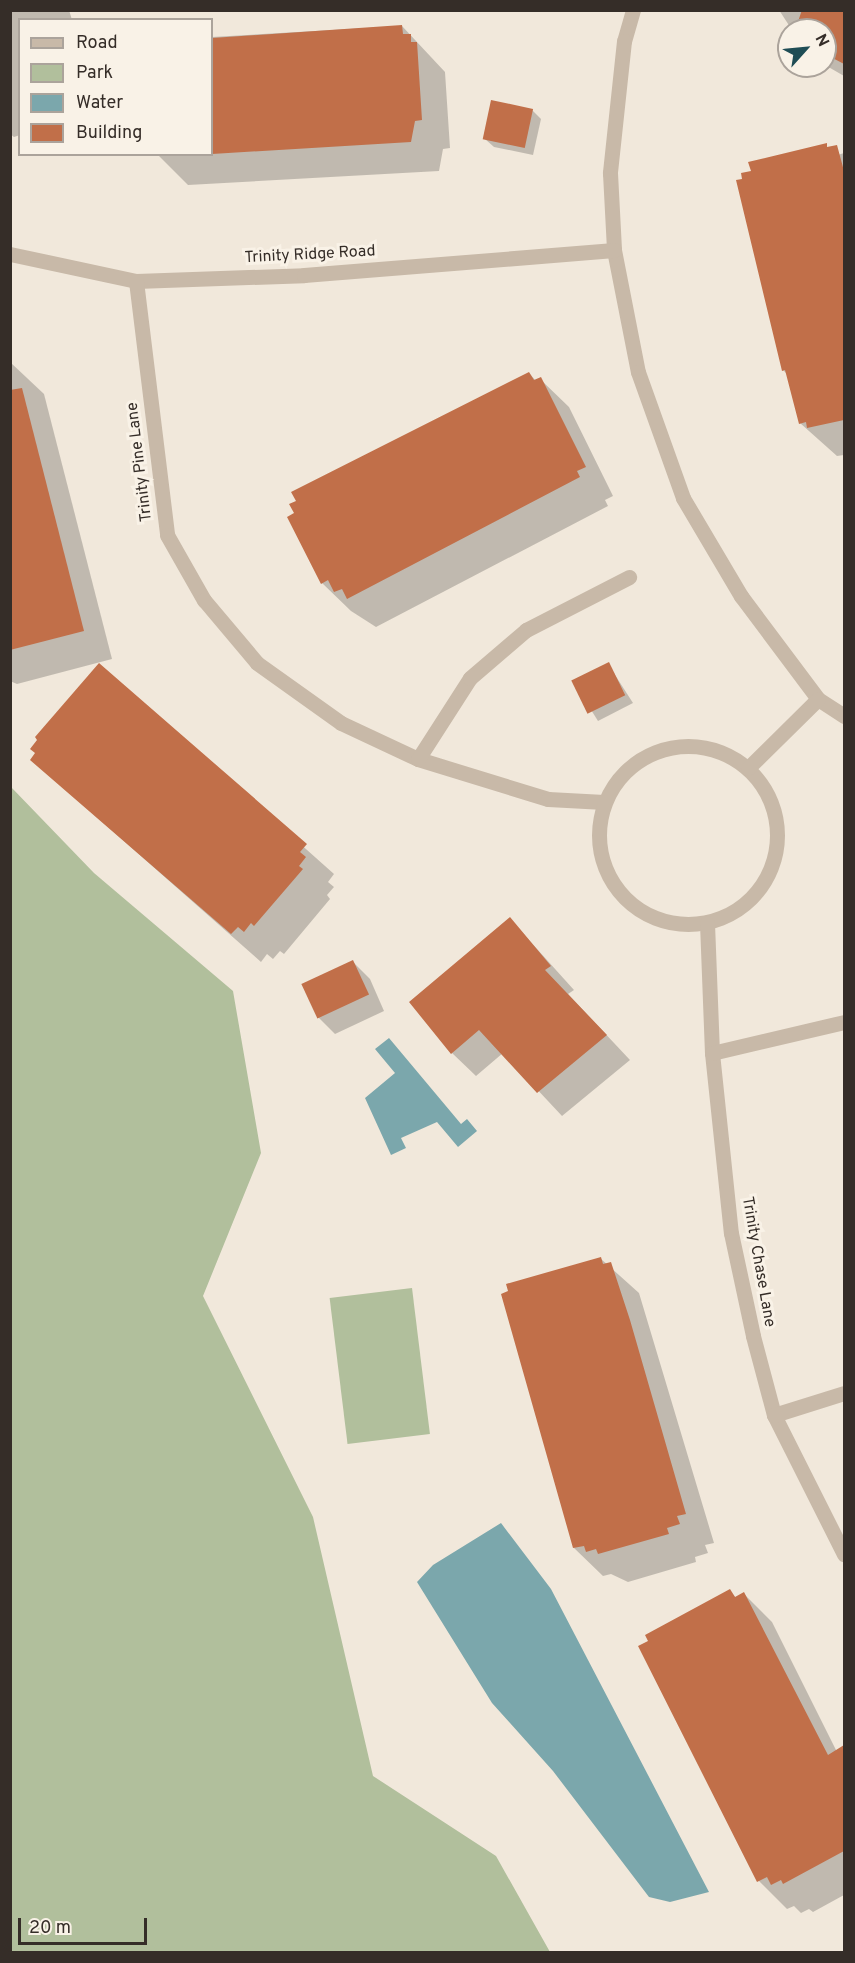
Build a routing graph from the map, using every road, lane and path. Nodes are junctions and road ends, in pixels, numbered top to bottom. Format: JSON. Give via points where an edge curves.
{"nodes":[{"id":1,"x":633,"y":10,"type":"edge"},
{"id":2,"x":614,"y":250,"type":"junction"},
{"id":3,"x":10,"y":254,"type":"edge"},
{"id":4,"x":136,"y":281,"type":"junction"},
{"id":5,"x":629,"y":577,"type":"dead end"},
{"id":6,"x":818,"y":699,"type":"junction"},
{"id":7,"x":844,"y":716,"type":"edge"},
{"id":8,"x":418,"y":759,"type":"junction"},
{"id":9,"x":748,"y":768,"type":"junction"},
{"id":10,"x":604,"y":802,"type":"junction"},
{"id":11,"x":707,"y":923,"type":"junction"},
{"id":12,"x":844,"y":1022,"type":"edge"},
{"id":13,"x":712,"y":1053,"type":"junction"},
{"id":14,"x":844,"y":1393,"type":"edge"},
{"id":15,"x":774,"y":1415,"type":"junction"},
{"id":16,"x":844,"y":1554,"type":"edge"}],
"edges":[{"from":1,"to":2,"type":"street","via":[[624,41],[610,173]]},
{"from":2,"to":4,"type":"street","name":"Trinity Ridge Road","via":[[304,275]]},
{"from":2,"to":6,"type":"street","via":[[638,372],[684,498],[741,596]]},
{"from":3,"to":4,"type":"street","name":"Trinity Ridge Road"},
{"from":4,"to":8,"type":"street","name":"Trinity Pine Lane","via":[[167,534],[204,600],[257,663],[341,723]]},
{"from":5,"to":8,"type":"street","via":[[526,630],[510,643],[470,678]]},
{"from":6,"to":7,"type":"street"},
{"from":6,"to":9,"type":"street"},
{"from":8,"to":10,"type":"street","name":"Trinity Pine Lane","via":[[548,799]]},
{"from":9,"to":10,"type":"street","via":[[724,752],[695,745],[666,747],[640,758],[618,777]]},
{"from":9,"to":11,"type":"street","via":[[765,790],[776,816],[777,844],[770,872],[755,895],[733,913]]},
{"from":10,"to":11,"type":"street","via":[[598,829],[601,856],[611,882],[629,903],[653,918],[680,924]]},
{"from":11,"to":13,"type":"street","name":"Trinity Chase Lane"},
{"from":12,"to":13,"type":"street"},
{"from":13,"to":15,"type":"street","name":"Trinity Chase Lane","via":[[731,1233]]},
{"from":14,"to":15,"type":"street"},
{"from":15,"to":16,"type":"street","name":"Trinity Chase Lane"}]}
